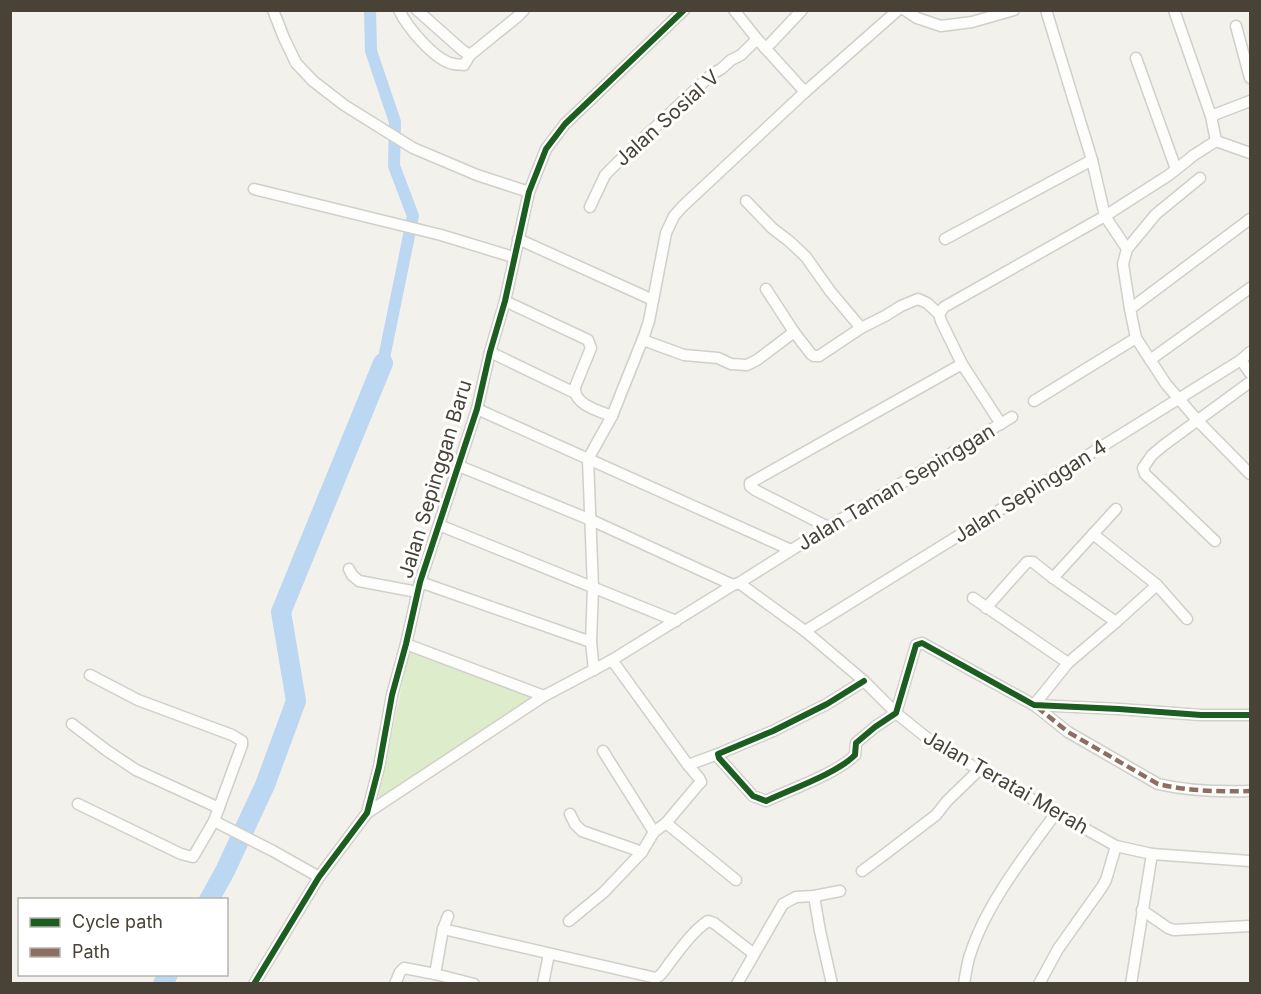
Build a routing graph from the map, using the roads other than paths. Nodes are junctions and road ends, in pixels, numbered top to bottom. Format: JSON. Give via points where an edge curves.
{"nodes":[{"id":1,"x":273,"y":10,"type":"edge"},
{"id":2,"x":399,"y":10,"type":"edge"},
{"id":3,"x":417,"y":10,"type":"edge"},
{"id":4,"x":684,"y":10,"type":"edge"},
{"id":5,"x":734,"y":10,"type":"edge"},
{"id":6,"x":802,"y":10,"type":"edge"},
{"id":7,"x":898,"y":10,"type":"edge"},
{"id":8,"x":905,"y":10,"type":"edge"},
{"id":9,"x":1014,"y":10,"type":"edge"},
{"id":10,"x":1046,"y":10,"type":"edge"},
{"id":11,"x":1174,"y":10,"type":"edge"},
{"id":12,"x":517,"y":13,"type":"edge"},
{"id":13,"x":1236,"y":26,"type":"dead end"},
{"id":14,"x":757,"y":39,"type":"junction"},
{"id":15,"x":765,"y":48,"type":"junction"},
{"id":16,"x":470,"y":55,"type":"junction"},
{"id":17,"x":1136,"y":58,"type":"dead end"},
{"id":18,"x":1251,"y":78,"type":"edge"},
{"id":19,"x":805,"y":92,"type":"junction"},
{"id":20,"x":1251,"y":101,"type":"edge"},
{"id":21,"x":1211,"y":116,"type":"junction"},
{"id":22,"x":1216,"y":141,"type":"junction"},
{"id":23,"x":1251,"y":153,"type":"edge"},
{"id":24,"x":1092,"y":160,"type":"junction"},
{"id":25,"x":1176,"y":169,"type":"junction"},
{"id":26,"x":1200,"y":178,"type":"dead end"},
{"id":27,"x":254,"y":189,"type":"dead end"},
{"id":28,"x":529,"y":192,"type":"junction"},
{"id":29,"x":746,"y":201,"type":"dead end"},
{"id":30,"x":590,"y":207,"type":"dead end"},
{"id":31,"x":1105,"y":216,"type":"junction"},
{"id":32,"x":1251,"y":219,"type":"edge"},
{"id":33,"x":518,"y":239,"type":"junction"},
{"id":34,"x":945,"y":239,"type":"dead end"},
{"id":35,"x":1126,"y":246,"type":"junction"},
{"id":36,"x":513,"y":257,"type":"junction"},
{"id":37,"x":1251,"y":288,"type":"edge"},
{"id":38,"x":766,"y":289,"type":"dead end"},
{"id":39,"x":653,"y":300,"type":"junction"},
{"id":40,"x":505,"y":301,"type":"junction"},
{"id":41,"x":1130,"y":309,"type":"junction"},
{"id":42,"x":939,"y":314,"type":"junction"},
{"id":43,"x":861,"y":328,"type":"junction"},
{"id":44,"x":794,"y":332,"type":"junction"},
{"id":45,"x":1136,"y":338,"type":"junction"},
{"id":46,"x":643,"y":340,"type":"junction"},
{"id":47,"x":490,"y":352,"type":"junction"},
{"id":48,"x":1251,"y":352,"type":"edge"},
{"id":49,"x":1150,"y":360,"type":"junction"},
{"id":50,"x":1241,"y":360,"type":"junction"},
{"id":51,"x":962,"y":364,"type":"junction"},
{"id":52,"x":1251,"y":373,"type":"edge"},
{"id":53,"x":1251,"y":382,"type":"edge"},
{"id":54,"x":574,"y":393,"type":"junction"},
{"id":55,"x":1178,"y":398,"type":"junction"},
{"id":56,"x":1034,"y":401,"type":"dead end"},
{"id":57,"x":477,"y":410,"type":"junction"},
{"id":58,"x":612,"y":416,"type":"junction"},
{"id":59,"x":1012,"y":417,"type":"dead end"},
{"id":60,"x":1198,"y":421,"type":"junction"},
{"id":61,"x":1001,"y":424,"type":"junction"},
{"id":62,"x":588,"y":459,"type":"junction"},
{"id":63,"x":459,"y":466,"type":"junction"},
{"id":64,"x":1251,"y":474,"type":"edge"},
{"id":65,"x":1116,"y":509,"type":"dead end"},
{"id":66,"x":591,"y":519,"type":"junction"},
{"id":67,"x":439,"y":525,"type":"junction"},
{"id":68,"x":828,"y":527,"type":"junction"},
{"id":69,"x":1093,"y":534,"type":"junction"},
{"id":70,"x":1215,"y":541,"type":"dead end"},
{"id":71,"x":791,"y":550,"type":"junction"},
{"id":72,"x":349,"y":569,"type":"dead end"},
{"id":73,"x":1053,"y":578,"type":"junction"},
{"id":74,"x":736,"y":584,"type":"junction"},
{"id":75,"x":1157,"y":585,"type":"junction"},
{"id":76,"x":419,"y":587,"type":"junction"},
{"id":77,"x":593,"y":588,"type":"junction"},
{"id":78,"x":973,"y":598,"type":"dead end"},
{"id":79,"x":986,"y":608,"type":"junction"},
{"id":80,"x":1186,"y":619,"type":"dead end"},
{"id":81,"x":676,"y":621,"type":"junction"},
{"id":82,"x":1116,"y":622,"type":"junction"},
{"id":83,"x":805,"y":631,"type":"junction"},
{"id":84,"x":591,"y":642,"type":"junction"},
{"id":85,"x":406,"y":644,"type":"junction"},
{"id":86,"x":612,"y":660,"type":"junction"},
{"id":87,"x":1068,"y":663,"type":"junction"},
{"id":88,"x":594,"y":670,"type":"junction"},
{"id":89,"x":90,"y":675,"type":"dead end"},
{"id":90,"x":864,"y":681,"type":"junction"},
{"id":91,"x":544,"y":696,"type":"junction"},
{"id":92,"x":1034,"y":705,"type":"junction"},
{"id":93,"x":896,"y":713,"type":"junction"},
{"id":94,"x":1251,"y":715,"type":"edge"},
{"id":95,"x":72,"y":724,"type":"dead end"},
{"id":96,"x":603,"y":751,"type":"dead end"},
{"id":97,"x":718,"y":754,"type":"junction"},
{"id":98,"x":688,"y":765,"type":"junction"},
{"id":99,"x":979,"y":770,"type":"junction"},
{"id":100,"x":1251,"y":791,"type":"edge"},
{"id":101,"x":78,"y":804,"type":"dead end"},
{"id":102,"x":219,"y":808,"type":"junction"},
{"id":103,"x":367,"y":813,"type":"junction"},
{"id":104,"x":1056,"y":813,"type":"junction"},
{"id":105,"x":570,"y":814,"type":"dead end"},
{"id":106,"x":217,"y":823,"type":"junction"},
{"id":107,"x":666,"y":823,"type":"junction"},
{"id":108,"x":654,"y":832,"type":"junction"},
{"id":109,"x":1116,"y":846,"type":"junction"},
{"id":110,"x":642,"y":852,"type":"junction"},
{"id":111,"x":1152,"y":854,"type":"junction"},
{"id":112,"x":1251,"y":861,"type":"edge"},
{"id":113,"x":862,"y":871,"type":"dead end"},
{"id":114,"x":320,"y":877,"type":"junction"},
{"id":115,"x":736,"y":880,"type":"dead end"},
{"id":116,"x":840,"y":891,"type":"dead end"},
{"id":117,"x":814,"y":896,"type":"junction"},
{"id":118,"x":1142,"y":910,"type":"junction"},
{"id":119,"x":448,"y":916,"type":"dead end"},
{"id":120,"x":569,"y":921,"type":"dead end"},
{"id":121,"x":1251,"y":926,"type":"edge"},
{"id":122,"x":443,"y":929,"type":"junction"},
{"id":123,"x":549,"y":954,"type":"junction"},
{"id":124,"x":754,"y":954,"type":"junction"},
{"id":125,"x":435,"y":974,"type":"junction"},
{"id":126,"x":255,"y":984,"type":"edge"},
{"id":127,"x":395,"y":984,"type":"edge"},
{"id":128,"x":474,"y":984,"type":"edge"},
{"id":129,"x":543,"y":984,"type":"edge"},
{"id":130,"x":737,"y":984,"type":"edge"},
{"id":131,"x":832,"y":984,"type":"edge"},
{"id":132,"x":964,"y":984,"type":"edge"},
{"id":133,"x":1039,"y":984,"type":"edge"},
{"id":134,"x":1131,"y":984,"type":"edge"}],
"edges":[{"from":1,"to":28,"type":"street","via":[[290,52],[304,72],[328,93],[413,148]]},
{"from":2,"to":16,"type":"street","via":[[413,32],[439,56],[452,64],[464,64]]},
{"from":3,"to":16,"type":"street"},
{"from":4,"to":28,"type":"street","name":"Jalan Sepinggan Baru","via":[[565,124],[546,149]]},
{"from":5,"to":14,"type":"street"},
{"from":6,"to":15,"type":"street"},
{"from":7,"to":19,"type":"street"},
{"from":8,"to":9,"type":"street","via":[[941,26]]},
{"from":10,"to":24,"type":"street"},
{"from":11,"to":21,"type":"street"},
{"from":12,"to":16,"type":"street"},
{"from":13,"to":18,"type":"street"},
{"from":14,"to":15,"type":"street"},
{"from":14,"to":30,"type":"street","name":"Jalan Sosial V","via":[[712,74],[605,175]]},
{"from":15,"to":19,"type":"street"},
{"from":17,"to":25,"type":"street"},
{"from":19,"to":39,"type":"street","via":[[674,216],[666,233]]},
{"from":20,"to":21,"type":"street"},
{"from":21,"to":22,"type":"street"},
{"from":22,"to":23,"type":"street"},
{"from":22,"to":25,"type":"street"},
{"from":24,"to":31,"type":"street"},
{"from":24,"to":34,"type":"street"},
{"from":25,"to":31,"type":"street"},
{"from":26,"to":35,"type":"street","via":[[1156,214]]},
{"from":27,"to":36,"type":"street","via":[[396,223]]},
{"from":28,"to":33,"type":"street","name":"Jalan Sepinggan Baru"},
{"from":29,"to":43,"type":"street","via":[[806,257]]},
{"from":31,"to":35,"type":"street"},
{"from":31,"to":42,"type":"street","via":[[944,307]]},
{"from":32,"to":41,"type":"street"},
{"from":33,"to":36,"type":"street","name":"Jalan Sepinggan Baru"},
{"from":33,"to":39,"type":"street"},
{"from":35,"to":41,"type":"street","via":[[1123,264]]},
{"from":36,"to":40,"type":"street","name":"Jalan Sepinggan Baru"},
{"from":37,"to":49,"type":"street"},
{"from":38,"to":44,"type":"street"},
{"from":39,"to":46,"type":"street"},
{"from":40,"to":47,"type":"street","name":"Jalan Sepinggan Baru"},
{"from":40,"to":54,"type":"street","via":[[588,340],[591,348]]},
{"from":41,"to":45,"type":"street"},
{"from":42,"to":43,"type":"street","via":[[918,299]]},
{"from":42,"to":51,"type":"street","name":"Jalan Taman Sepinggan"},
{"from":43,"to":44,"type":"street","via":[[819,356],[811,354]]},
{"from":44,"to":46,"type":"street","via":[[747,365],[684,355]]},
{"from":45,"to":49,"type":"street"},
{"from":45,"to":56,"type":"street"},
{"from":46,"to":58,"type":"street"},
{"from":47,"to":54,"type":"street"},
{"from":47,"to":57,"type":"street","name":"Jalan Sepinggan Baru"},
{"from":48,"to":50,"type":"street","name":"Jalan Sepinggan 4"},
{"from":49,"to":55,"type":"street"},
{"from":50,"to":52,"type":"street"},
{"from":50,"to":55,"type":"street","name":"Jalan Sepinggan 4"},
{"from":51,"to":61,"type":"street","name":"Jalan Taman Sepinggan"},
{"from":51,"to":68,"type":"street","via":[[750,483],[755,490]]},
{"from":53,"to":60,"type":"street"},
{"from":54,"to":58,"type":"street","via":[[592,408]]},
{"from":55,"to":60,"type":"street"},
{"from":55,"to":83,"type":"street","name":"Jalan Sepinggan 4"},
{"from":57,"to":62,"type":"street"},
{"from":57,"to":63,"type":"street","name":"Jalan Sepinggan Baru"},
{"from":58,"to":62,"type":"street"},
{"from":59,"to":61,"type":"street"},
{"from":60,"to":64,"type":"street"},
{"from":60,"to":70,"type":"street","via":[[1152,454],[1143,468]]},
{"from":61,"to":68,"type":"street","name":"Jalan Taman Sepinggan"},
{"from":62,"to":66,"type":"street"},
{"from":62,"to":71,"type":"street"},
{"from":63,"to":66,"type":"street","name":"Jalan Teratai Merah"},
{"from":63,"to":67,"type":"street","name":"Jalan Sepinggan Baru"},
{"from":65,"to":69,"type":"street"},
{"from":66,"to":74,"type":"street","name":"Jalan Teratai Merah"},
{"from":66,"to":77,"type":"street"},
{"from":67,"to":76,"type":"street","name":"Jalan Sepinggan Baru"},
{"from":67,"to":77,"type":"street"},
{"from":68,"to":71,"type":"street","name":"Jalan Taman Sepinggan"},
{"from":69,"to":73,"type":"street"},
{"from":69,"to":75,"type":"street"},
{"from":71,"to":74,"type":"street","name":"Jalan Taman Sepinggan"},
{"from":72,"to":76,"type":"street","via":[[359,581]]},
{"from":73,"to":79,"type":"street","via":[[1033,562],[1027,562]]},
{"from":73,"to":82,"type":"street"},
{"from":74,"to":81,"type":"street","name":"Jalan Taman Sepinggan"},
{"from":74,"to":83,"type":"street","name":"Jalan Teratai Merah"},
{"from":75,"to":80,"type":"street"},
{"from":75,"to":82,"type":"street"},
{"from":76,"to":84,"type":"street"},
{"from":76,"to":85,"type":"street","name":"Jalan Sepinggan Baru"},
{"from":77,"to":81,"type":"street"},
{"from":77,"to":84,"type":"street"},
{"from":78,"to":79,"type":"street"},
{"from":79,"to":87,"type":"street"},
{"from":81,"to":86,"type":"street","name":"Jalan Taman Sepinggan"},
{"from":82,"to":87,"type":"street"},
{"from":83,"to":90,"type":"street","name":"Jalan Teratai Merah"},
{"from":84,"to":88,"type":"street"},
{"from":85,"to":91,"type":"street"},
{"from":85,"to":103,"type":"street","name":"Jalan Sepinggan Baru"},
{"from":86,"to":88,"type":"street","name":"Jalan Taman Sepinggan"},
{"from":86,"to":98,"type":"street"},
{"from":87,"to":92,"type":"street"},
{"from":88,"to":91,"type":"street","name":"Jalan Taman Sepinggan"},
{"from":89,"to":102,"type":"street","via":[[138,700],[242,741]]},
{"from":90,"to":93,"type":"street","name":"Jalan Teratai Merah"},
{"from":90,"to":97,"type":"street","via":[[782,727]]},
{"from":91,"to":103,"type":"street","name":"Jalan Taman Sepinggan"},
{"from":92,"to":93,"type":"street","via":[[922,643],[916,645]]},
{"from":92,"to":94,"type":"street","via":[[1201,716]]},
{"from":92,"to":100,"type":"street","via":[[1068,732],[1158,784]]},
{"from":93,"to":97,"type":"street","via":[[856,743],[855,755],[849,762],[766,801],[753,796]]},
{"from":93,"to":99,"type":"street","name":"Jalan Teratai Merah","via":[[937,746]]},
{"from":95,"to":102,"type":"street","via":[[136,770]]},
{"from":96,"to":108,"type":"street"},
{"from":97,"to":98,"type":"street"},
{"from":98,"to":107,"type":"street","via":[[701,782]]},
{"from":99,"to":104,"type":"street","name":"Jalan Teratai Merah"},
{"from":99,"to":113,"type":"street","via":[[936,815]]},
{"from":101,"to":106,"type":"street","via":[[193,857]]},
{"from":102,"to":106,"type":"street"},
{"from":103,"to":114,"type":"street","name":"Jalan Sepinggan Baru"},
{"from":104,"to":109,"type":"street","name":"Jalan Teratai Merah"},
{"from":104,"to":132,"type":"street","via":[[987,915],[971,952]]},
{"from":105,"to":110,"type":"street","via":[[582,831]]},
{"from":106,"to":114,"type":"street"},
{"from":107,"to":108,"type":"street"},
{"from":107,"to":115,"type":"street"},
{"from":108,"to":110,"type":"street"},
{"from":109,"to":111,"type":"street","name":"Jalan Teratai Merah"},
{"from":109,"to":133,"type":"street","via":[[1102,888],[1058,949]]},
{"from":110,"to":120,"type":"street"},
{"from":111,"to":112,"type":"street","name":"Jalan Teratai Merah"},
{"from":111,"to":118,"type":"street"},
{"from":114,"to":126,"type":"street","name":"Jalan Sepinggan Baru"},
{"from":116,"to":117,"type":"street"},
{"from":117,"to":124,"type":"street","via":[[796,897],[783,904]]},
{"from":117,"to":131,"type":"street"},
{"from":118,"to":121,"type":"street","via":[[1174,930]]},
{"from":118,"to":134,"type":"street"},
{"from":119,"to":122,"type":"street"},
{"from":122,"to":123,"type":"street"},
{"from":122,"to":125,"type":"street"},
{"from":123,"to":124,"type":"street","via":[[656,978],[708,921]]},
{"from":123,"to":129,"type":"street"},
{"from":124,"to":130,"type":"street"},
{"from":125,"to":127,"type":"street","via":[[404,968]]},
{"from":125,"to":128,"type":"street"}]}
